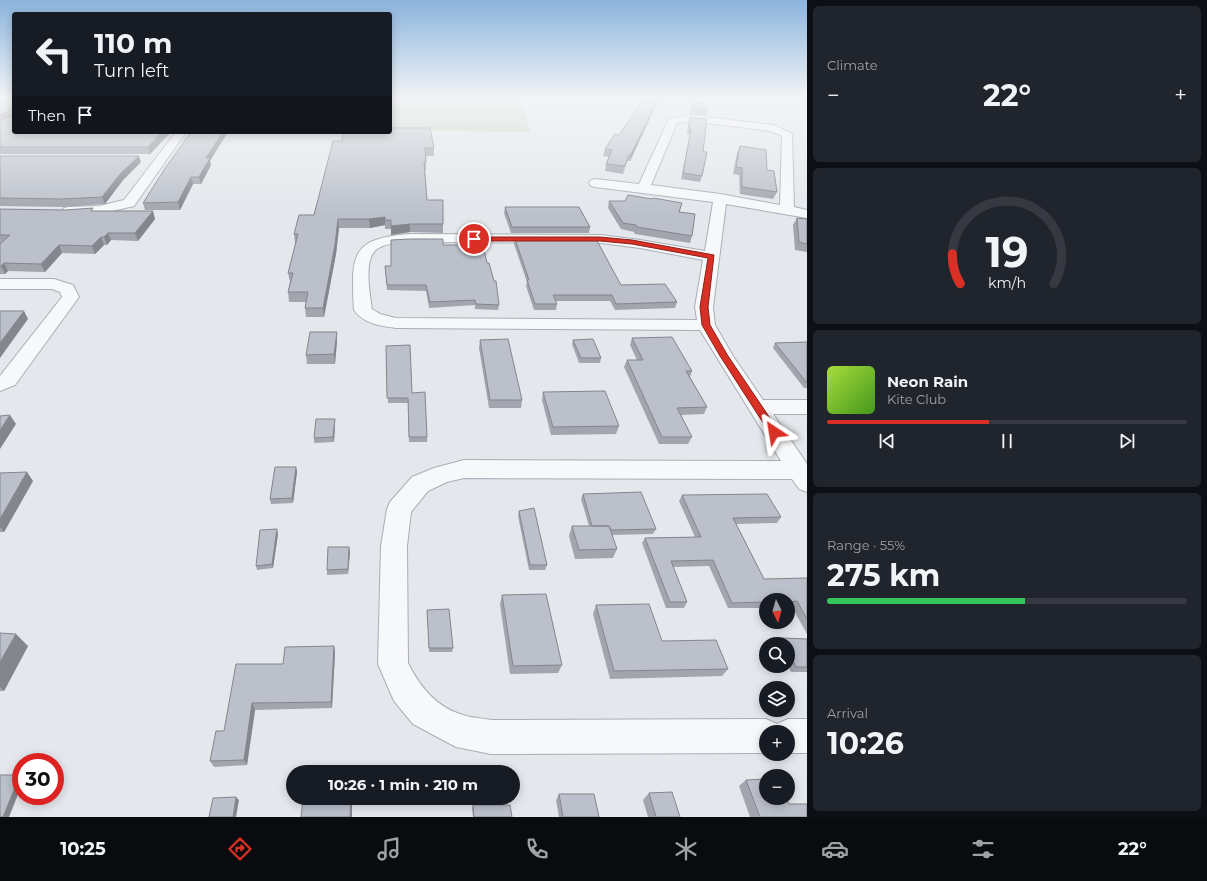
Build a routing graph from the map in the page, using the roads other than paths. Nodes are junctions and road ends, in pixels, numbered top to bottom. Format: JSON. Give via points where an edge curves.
{"nodes":[{"id":1,"x":177,"y":137,"type":"edge"},
{"id":2,"x":666,"y":137,"type":"edge"},
{"id":3,"x":787,"y":137,"type":"edge"},
{"id":4,"x":146,"y":158,"type":"edge"},
{"id":5,"x":161,"y":158,"type":"junction"},
{"id":6,"x":595,"y":183,"type":"dead end"},
{"id":7,"x":644,"y":187,"type":"junction"},
{"id":8,"x":720,"y":198,"type":"junction"},
{"id":9,"x":787,"y":210,"type":"junction"},
{"id":10,"x":60,"y":211,"type":"edge"},
{"id":11,"x":807,"y":214,"type":"edge"},
{"id":12,"x":711,"y":257,"type":"junction"},
{"id":13,"x":0,"y":284,"type":"edge"},
{"id":14,"x":706,"y":325,"type":"junction"},
{"id":15,"x":0,"y":384,"type":"edge"},
{"id":16,"x":759,"y":407,"type":"junction"},
{"id":17,"x":807,"y":407,"type":"edge"},
{"id":18,"x":803,"y":476,"type":"edge"},
{"id":19,"x":759,"y":736,"type":"edge"},
{"id":20,"x":795,"y":736,"type":"edge"},
{"id":21,"x":807,"y":736,"type":"edge"}],
"edges":[{"from":1,"to":5,"type":"street"},
{"from":2,"to":7,"type":"street"},
{"from":3,"to":9,"type":"street"},
{"from":4,"to":5,"type":"street"},
{"from":5,"to":10,"type":"street","via":[[129,203],[97,211]]},
{"from":6,"to":7,"type":"street"},
{"from":7,"to":8,"type":"street"},
{"from":8,"to":9,"type":"street"},
{"from":8,"to":12,"type":"street"},
{"from":9,"to":11,"type":"street"},
{"from":12,"to":14,"type":"street","via":[[704,307]]},
{"from":12,"to":14,"type":"street","via":[[600,239],[410,238],[378,243],[367,250],[361,260],[363,310],[368,316],[396,323]]},
{"from":13,"to":15,"type":"street","via":[[54,284],[67,289],[71,297],[8,380]]},
{"from":14,"to":16,"type":"street"},
{"from":16,"to":17,"type":"street"},
{"from":16,"to":18,"type":"street"},
{"from":18,"to":19,"type":"street","via":[[464,469],[442,474],[420,484],[399,509],[394,546],[393,664],[405,690],[424,713],[456,730],[491,737]]},
{"from":20,"to":21,"type":"street"}]}
